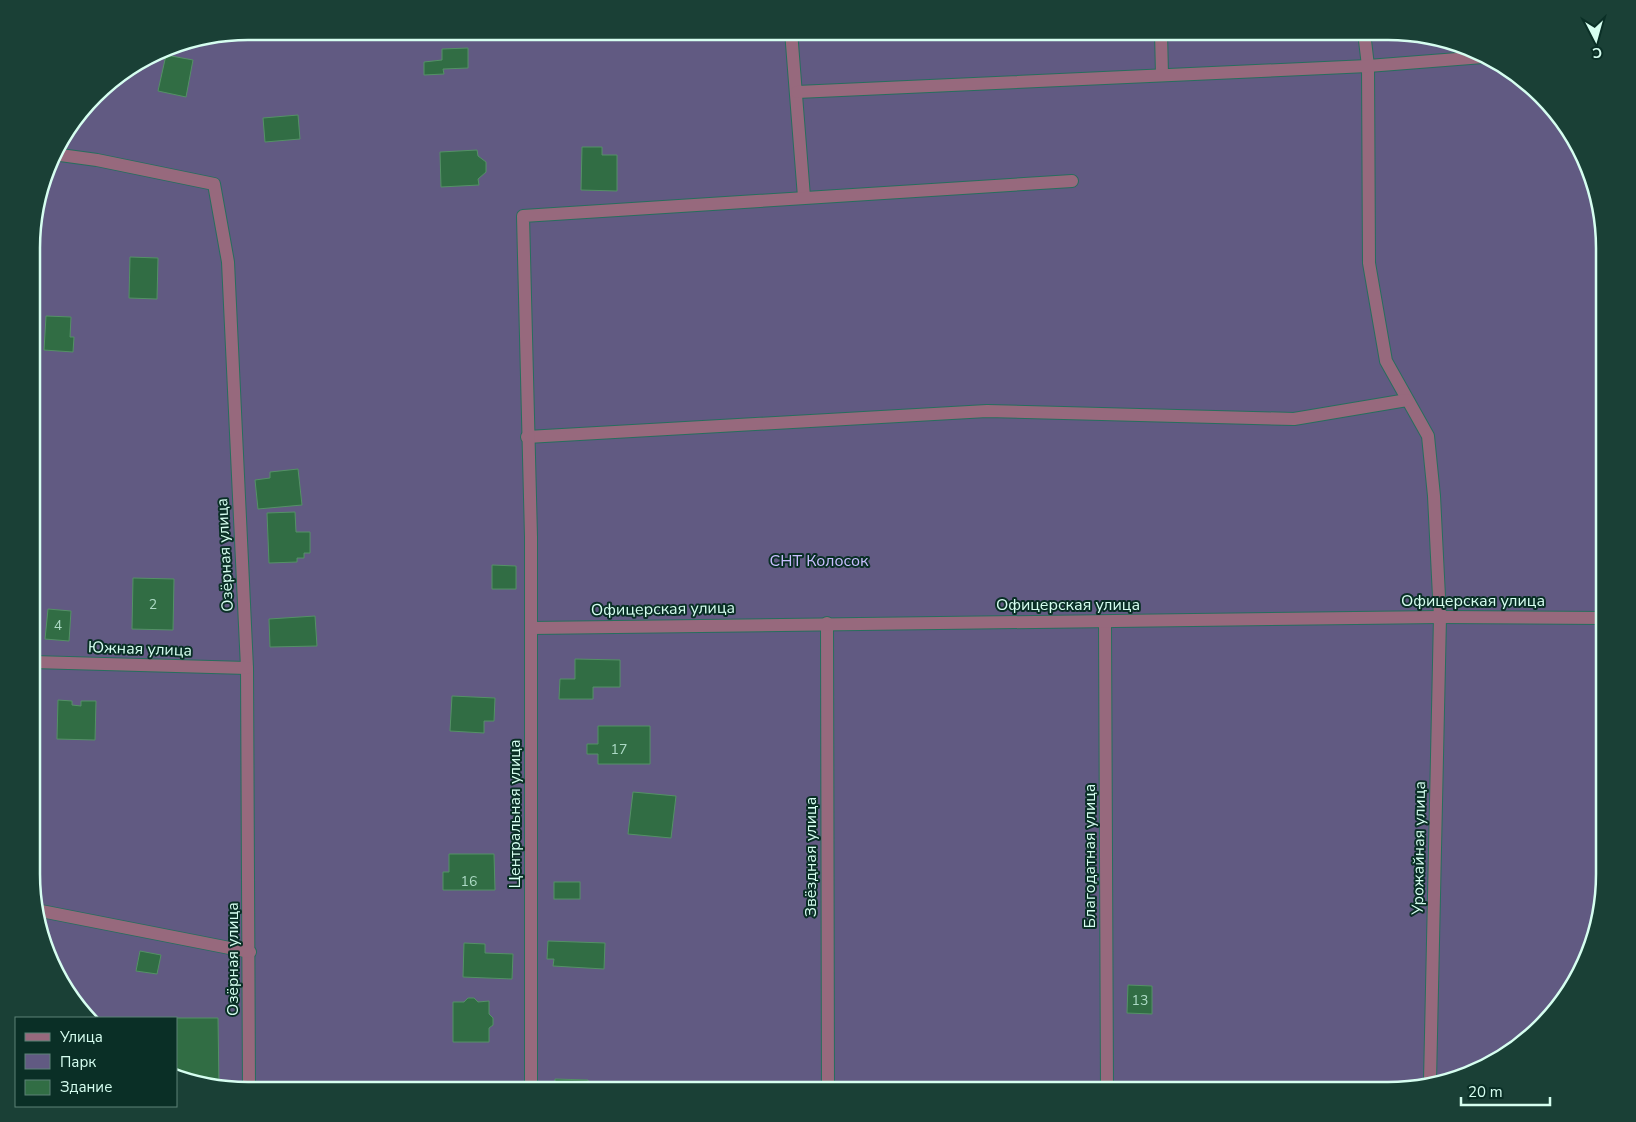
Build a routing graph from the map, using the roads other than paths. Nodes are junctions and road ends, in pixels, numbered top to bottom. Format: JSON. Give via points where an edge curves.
{"nodes":[{"id":1,"x":792,"y":40,"type":"edge"},
{"id":2,"x":1161,"y":40,"type":"edge"},
{"id":3,"x":1365,"y":40,"type":"edge"},
{"id":4,"x":1472,"y":58,"type":"edge"},
{"id":5,"x":1368,"y":66,"type":"junction"},
{"id":6,"x":1162,"y":75,"type":"junction"},
{"id":7,"x":797,"y":92,"type":"junction"},
{"id":8,"x":61,"y":155,"type":"edge"},
{"id":9,"x":1072,"y":181,"type":"dead end"},
{"id":10,"x":804,"y":197,"type":"junction"},
{"id":11,"x":1406,"y":400,"type":"junction"},
{"id":12,"x":526,"y":437,"type":"junction"},
{"id":13,"x":1440,"y":616,"type":"junction"},
{"id":14,"x":1596,"y":618,"type":"edge"},
{"id":15,"x":1105,"y":622,"type":"junction"},
{"id":16,"x":827,"y":623,"type":"junction"},
{"id":17,"x":531,"y":628,"type":"junction"},
{"id":18,"x":40,"y":662,"type":"edge"},
{"id":19,"x":247,"y":668,"type":"junction"},
{"id":20,"x":44,"y":911,"type":"edge"},
{"id":21,"x":250,"y":952,"type":"junction"},
{"id":22,"x":1430,"y":1078,"type":"edge"},
{"id":23,"x":249,"y":1082,"type":"edge"},
{"id":24,"x":531,"y":1082,"type":"edge"},
{"id":25,"x":828,"y":1082,"type":"edge"},
{"id":26,"x":1107,"y":1082,"type":"edge"}],
"edges":[{"from":1,"to":7,"type":"street"},
{"from":2,"to":6,"type":"street"},
{"from":3,"to":5,"type":"street","name":"Урожайная улица"},
{"from":4,"to":5,"type":"street"},
{"from":5,"to":6,"type":"street"},
{"from":5,"to":11,"type":"street","name":"Урожайная улица","via":[[1370,263],[1386,361]]},
{"from":6,"to":7,"type":"street"},
{"from":7,"to":10,"type":"street"},
{"from":8,"to":19,"type":"street","name":"Озёрная улица","via":[[214,184],[228,262]]},
{"from":9,"to":10,"type":"street"},
{"from":10,"to":12,"type":"street","name":"Центральная улица","via":[[522,216]]},
{"from":11,"to":12,"type":"street","via":[[1294,419],[987,411]]},
{"from":11,"to":13,"type":"street","name":"Урожайная улица","via":[[1428,436]]},
{"from":12,"to":17,"type":"street","name":"Центральная улица"},
{"from":13,"to":14,"type":"street","name":"Офицерская улица"},
{"from":13,"to":15,"type":"street","name":"Офицерская улица"},
{"from":13,"to":22,"type":"street","name":"Урожайная улица"},
{"from":15,"to":16,"type":"street","name":"Офицерская улица"},
{"from":15,"to":26,"type":"street","name":"Благодатная улица"},
{"from":16,"to":17,"type":"street","name":"Офицерская улица"},
{"from":16,"to":25,"type":"street","name":"Звёздная улица"},
{"from":17,"to":24,"type":"street","name":"Центральная улица"},
{"from":18,"to":19,"type":"street","name":"Южная улица"},
{"from":19,"to":21,"type":"street","name":"Озёрная улица"},
{"from":20,"to":21,"type":"street"},
{"from":21,"to":23,"type":"street","name":"Озёрная улица"}]}
